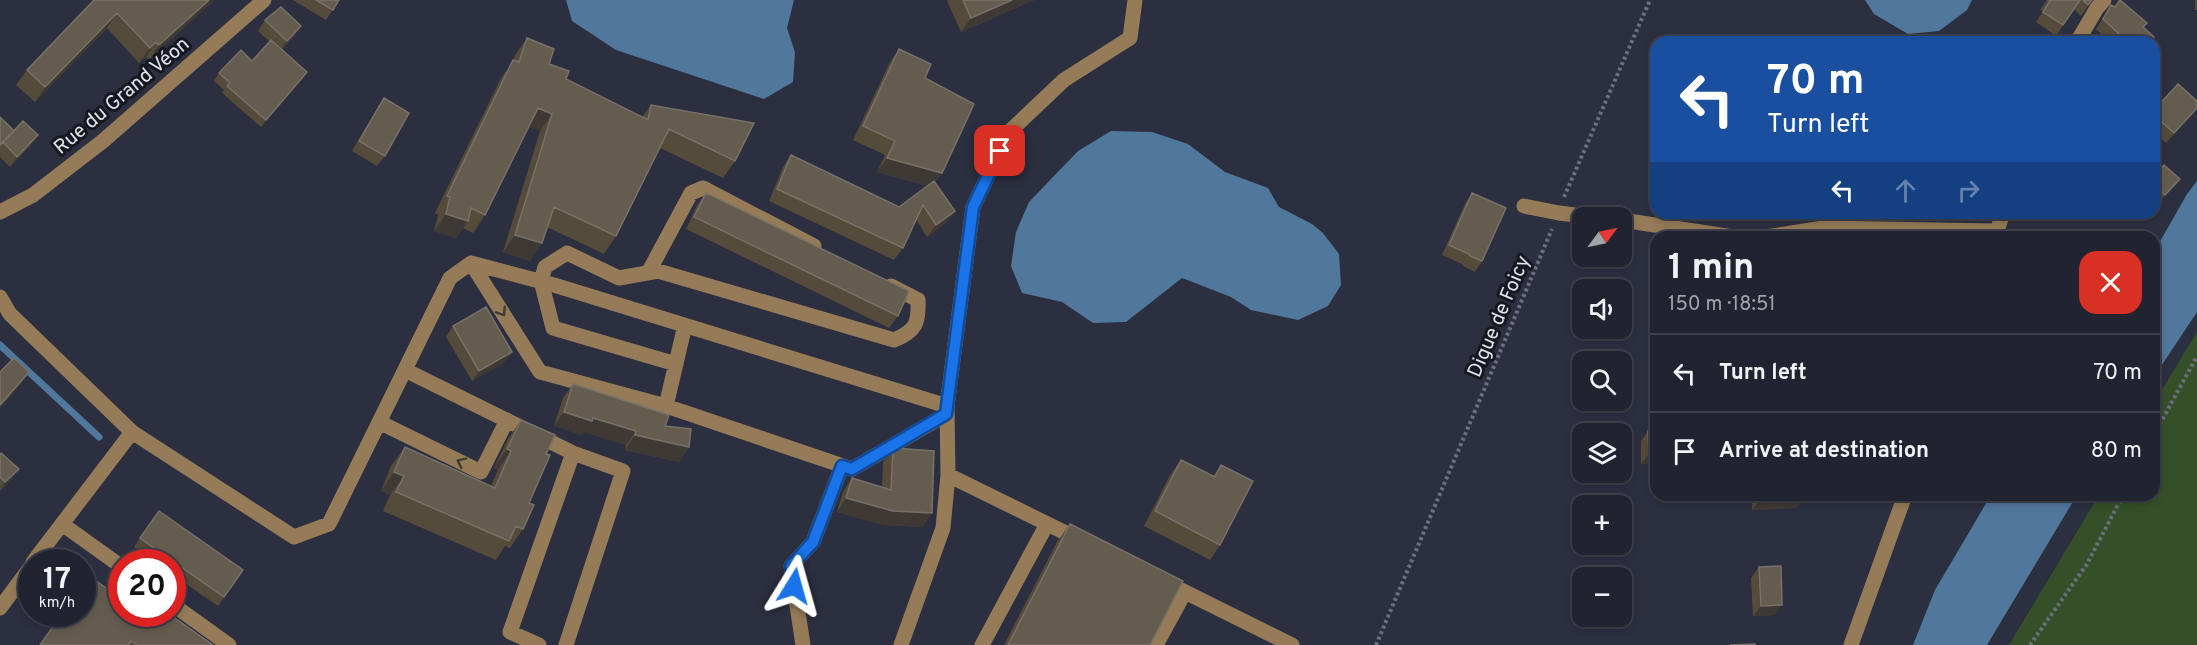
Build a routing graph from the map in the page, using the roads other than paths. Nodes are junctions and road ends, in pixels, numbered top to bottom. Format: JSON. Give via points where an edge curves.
{"nodes":[{"id":1,"x":264,"y":0,"type":"edge"},
{"id":2,"x":1134,"y":0,"type":"edge"},
{"id":3,"x":2104,"y":0,"type":"edge"},
{"id":4,"x":2081,"y":36,"type":"edge"},
{"id":5,"x":1524,"y":206,"type":"dead end"},
{"id":6,"x":0,"y":212,"type":"edge"},
{"id":7,"x":1572,"y":215,"type":"edge"},
{"id":8,"x":1632,"y":222,"type":"edge"},
{"id":9,"x":1694,"y":231,"type":"edge"},
{"id":10,"x":1804,"y":231,"type":"edge"},
{"id":11,"x":1910,"y":231,"type":"edge"},
{"id":12,"x":826,"y":252,"type":"edge"},
{"id":13,"x":471,"y":262,"type":"junction"},
{"id":14,"x":648,"y":273,"type":"junction"},
{"id":15,"x":877,"y":279,"type":"edge"},
{"id":16,"x":541,"y":281,"type":"junction"},
{"id":17,"x":0,"y":297,"type":"edge"},
{"id":18,"x":685,"y":325,"type":"junction"},
{"id":19,"x":676,"y":364,"type":"junction"},
{"id":20,"x":405,"y":370,"type":"junction"},
{"id":21,"x":666,"y":406,"type":"junction"},
{"id":22,"x":946,"y":410,"type":"junction"},
{"id":23,"x":507,"y":420,"type":"junction"},
{"id":24,"x":379,"y":422,"type":"junction"},
{"id":25,"x":132,"y":432,"type":"junction"},
{"id":26,"x":573,"y":453,"type":"junction"},
{"id":27,"x":842,"y":466,"type":"junction"},
{"id":28,"x":948,"y":475,"type":"junction"},
{"id":29,"x":1903,"y":501,"type":"edge"},
{"id":30,"x":62,"y":524,"type":"junction"},
{"id":31,"x":1047,"y":524,"type":"junction"},
{"id":32,"x":1089,"y":545,"type":"edge"},
{"id":33,"x":43,"y":549,"type":"edge"},
{"id":34,"x":108,"y":557,"type":"edge"},
{"id":35,"x":1143,"y":571,"type":"edge"},
{"id":36,"x":18,"y":583,"type":"edge"},
{"id":37,"x":1185,"y":592,"type":"junction"},
{"id":38,"x":0,"y":608,"type":"edge"},
{"id":39,"x":186,"y":614,"type":"edge"},
{"id":40,"x":228,"y":645,"type":"edge"},
{"id":41,"x":539,"y":645,"type":"edge"},
{"id":42,"x":566,"y":645,"type":"edge"},
{"id":43,"x":803,"y":645,"type":"edge"},
{"id":44,"x":901,"y":645,"type":"edge"},
{"id":45,"x":982,"y":645,"type":"edge"},
{"id":46,"x":1156,"y":645,"type":"edge"},
{"id":47,"x":1292,"y":645,"type":"edge"},
{"id":48,"x":1851,"y":645,"type":"edge"}],
"edges":[{"from":1,"to":6,"type":"street","name":"Rue du Grand Véon","via":[[103,141],[33,195]]},
{"from":2,"to":22,"type":"street","via":[[1130,38],[1064,80],[1009,132],[973,207]]},
{"from":3,"to":4,"type":"street"},
{"from":5,"to":7,"type":"street"},
{"from":8,"to":9,"type":"street"},
{"from":10,"to":11,"type":"street"},
{"from":12,"to":14,"type":"street","via":[[703,188],[691,193]]},
{"from":13,"to":16,"type":"street"},
{"from":13,"to":20,"type":"street","via":[[450,278]]},
{"from":13,"to":21,"type":"street","one_way":true,"via":[[540,372]]},
{"from":14,"to":15,"type":"street","via":[[658,271],[894,340],[908,335],[919,320],[918,300]]},
{"from":14,"to":16,"type":"street","via":[[619,278],[567,253],[545,267]]},
{"from":16,"to":18,"type":"street"},
{"from":16,"to":19,"type":"street","via":[[553,328]]},
{"from":17,"to":25,"type":"street","via":[[10,314]]},
{"from":18,"to":19,"type":"street"},
{"from":18,"to":22,"type":"street"},
{"from":19,"to":21,"type":"street"},
{"from":20,"to":23,"type":"street"},
{"from":20,"to":24,"type":"street"},
{"from":21,"to":27,"type":"street"},
{"from":22,"to":27,"type":"street","via":[[852,469]]},
{"from":22,"to":28,"type":"street"},
{"from":23,"to":24,"type":"street","one_way":true,"via":[[481,472]]},
{"from":23,"to":26,"type":"street"},
{"from":24,"to":25,"type":"street","via":[[329,524],[294,537]]},
{"from":25,"to":30,"type":"street"},
{"from":26,"to":41,"type":"street","via":[[510,632]]},
{"from":26,"to":42,"type":"street","via":[[623,471]]},
{"from":27,"to":43,"type":"street","via":[[813,542],[791,566]]},
{"from":28,"to":31,"type":"street"},
{"from":28,"to":44,"type":"street","via":[[943,528]]},
{"from":29,"to":48,"type":"street"},
{"from":30,"to":33,"type":"street"},
{"from":30,"to":34,"type":"street"},
{"from":31,"to":32,"type":"street"},
{"from":31,"to":45,"type":"street"},
{"from":35,"to":37,"type":"street"},
{"from":36,"to":38,"type":"street"},
{"from":37,"to":46,"type":"street"},
{"from":37,"to":47,"type":"street"},
{"from":39,"to":40,"type":"street"}]}
